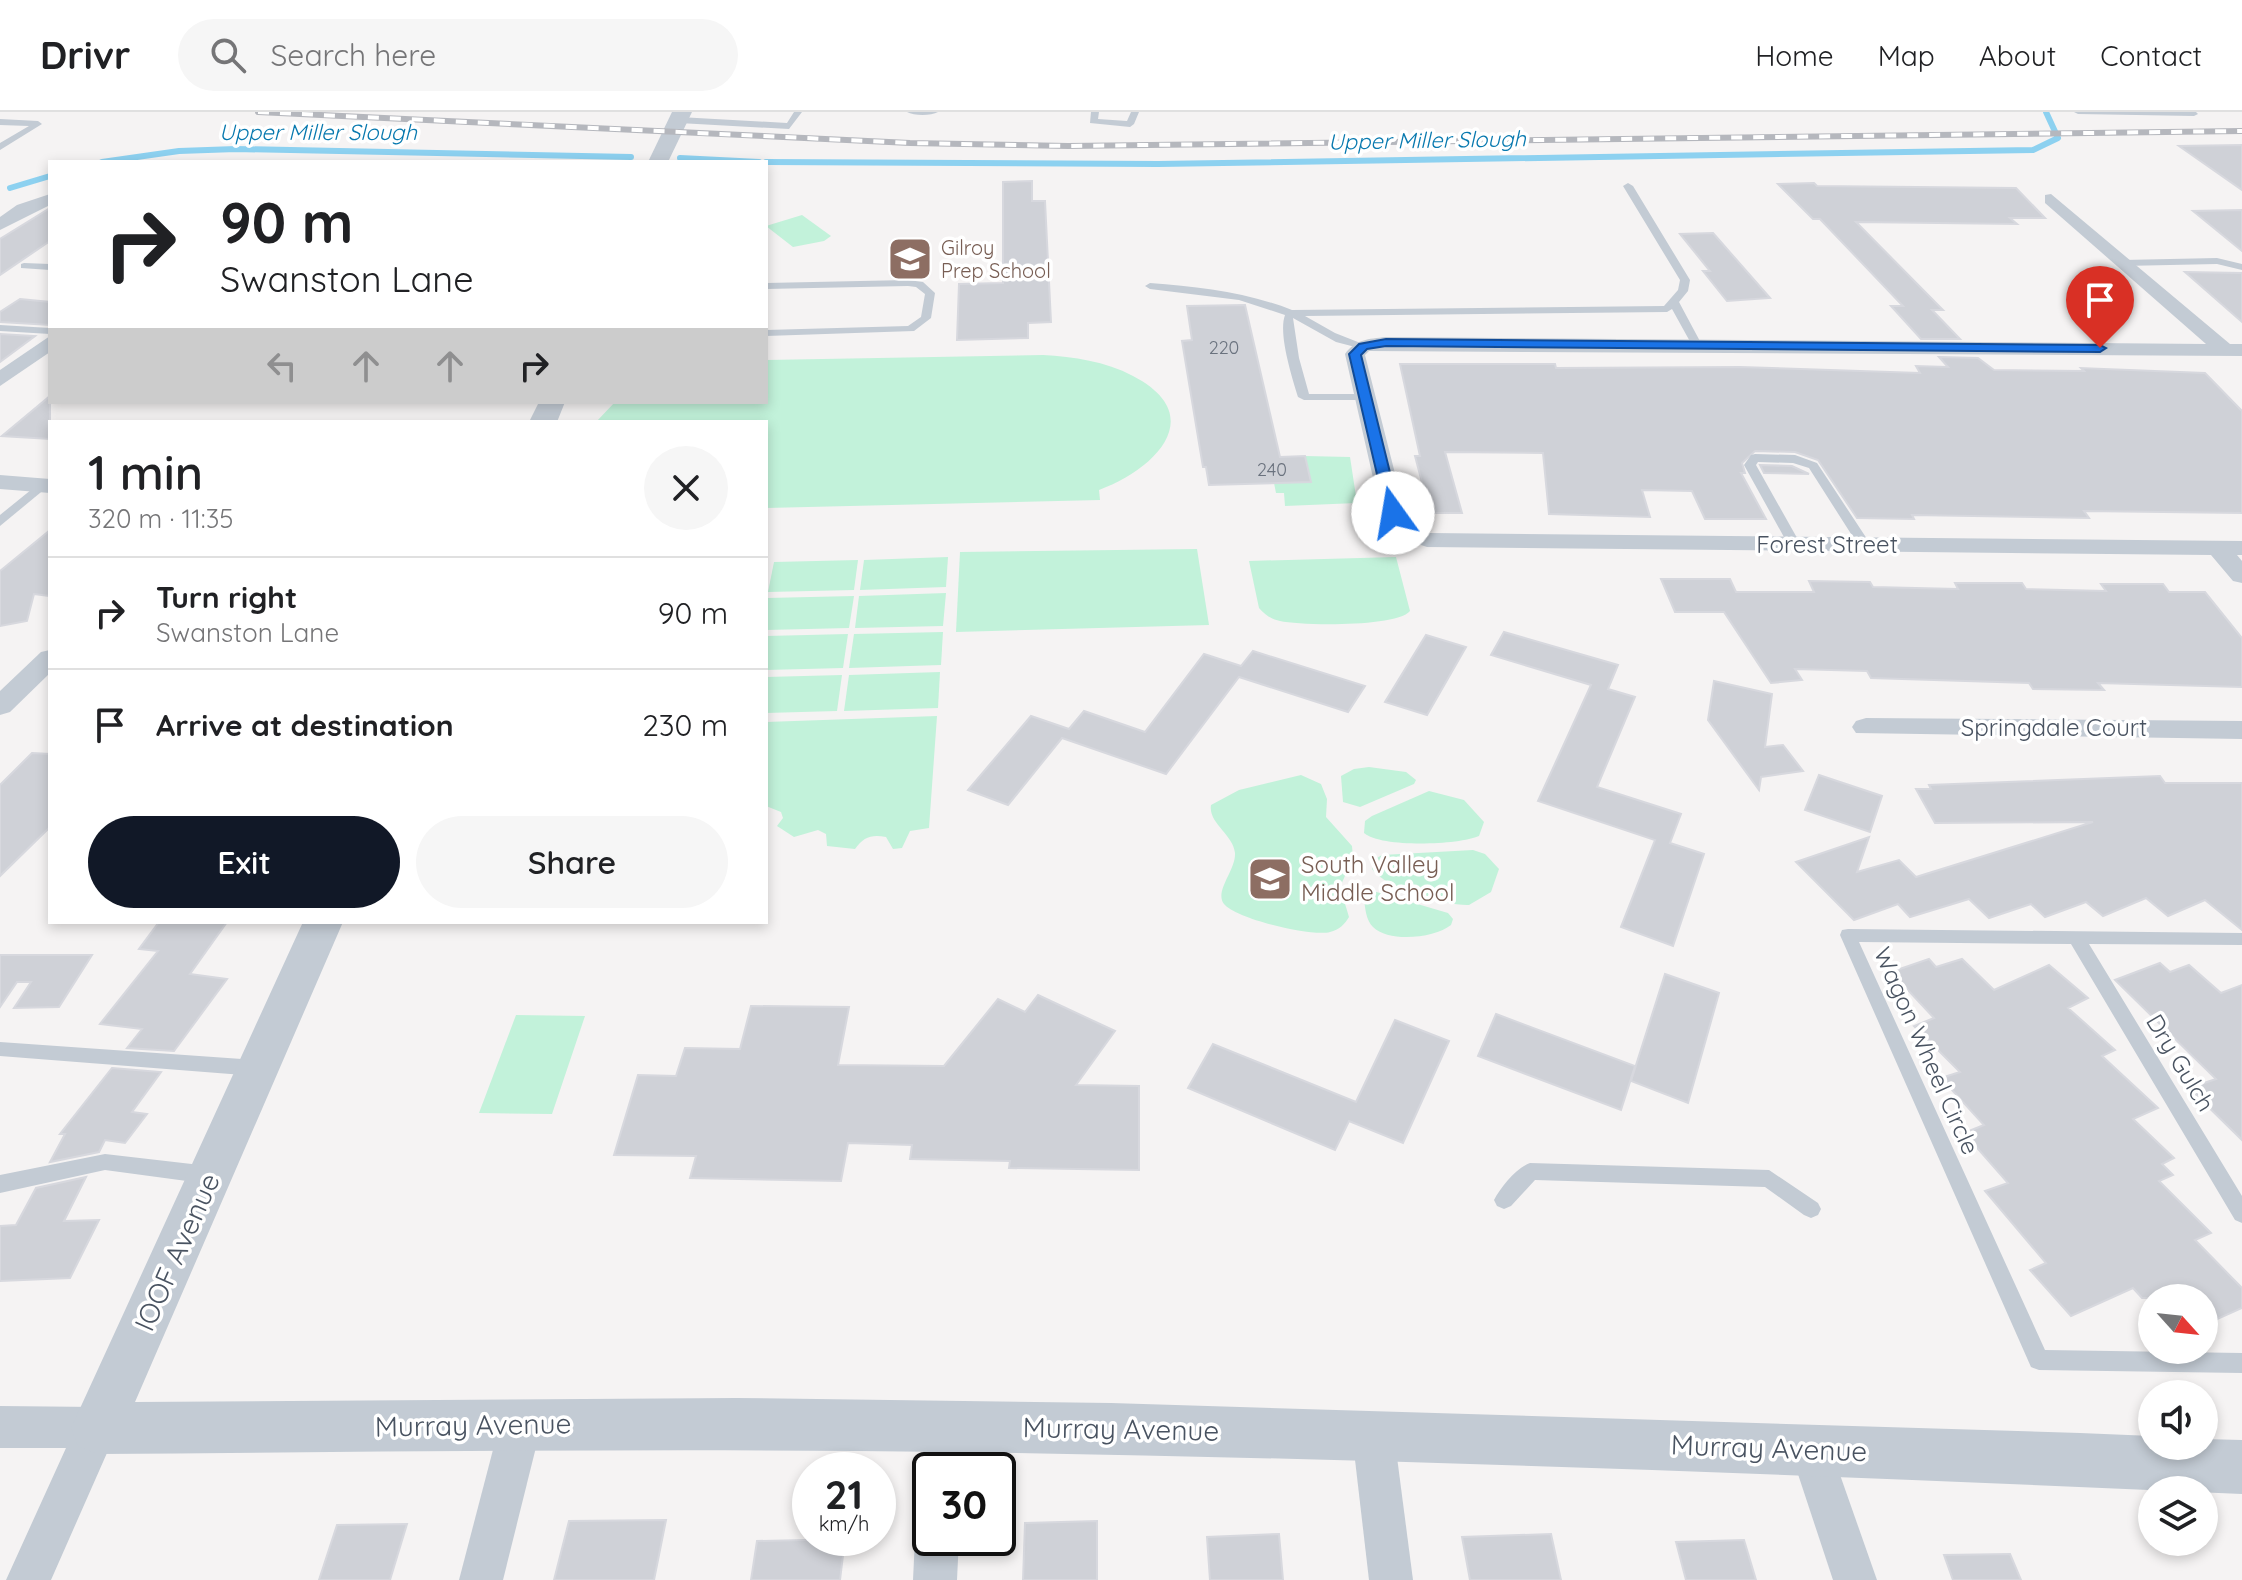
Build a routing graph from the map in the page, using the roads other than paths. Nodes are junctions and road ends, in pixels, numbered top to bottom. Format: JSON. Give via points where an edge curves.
{"nodes":[{"id":1,"x":798,"y":112,"type":"edge"},
{"id":2,"x":911,"y":112,"type":"edge"},
{"id":3,"x":934,"y":112,"type":"edge"},
{"id":4,"x":1095,"y":112,"type":"edge"},
{"id":5,"x":1135,"y":112,"type":"edge"},
{"id":6,"x":2078,"y":112,"type":"edge"},
{"id":7,"x":2117,"y":112,"type":"edge"},
{"id":8,"x":2173,"y":113,"type":"edge"},
{"id":9,"x":2194,"y":114,"type":"edge"},
{"id":10,"x":680,"y":116,"type":"edge"},
{"id":11,"x":0,"y":122,"type":"edge"},
{"id":12,"x":0,"y":147,"type":"edge"},
{"id":13,"x":659,"y":160,"type":"edge"},
{"id":14,"x":1628,"y":186,"type":"dead end"},
{"id":15,"x":2051,"y":199,"type":"dead end"},
{"id":16,"x":48,"y":200,"type":"edge"},
{"id":17,"x":0,"y":225,"type":"edge"},
{"id":18,"x":2123,"y":263,"type":"junction"},
{"id":19,"x":24,"y":266,"type":"dead end"},
{"id":20,"x":48,"y":267,"type":"edge"},
{"id":21,"x":2242,"y":267,"type":"edge"},
{"id":22,"x":768,"y":286,"type":"edge"},
{"id":23,"x":1150,"y":286,"type":"dead end"},
{"id":24,"x":1674,"y":303,"type":"junction"},
{"id":25,"x":1292,"y":313,"type":"junction"},
{"id":26,"x":0,"y":328,"type":"edge"},
{"id":27,"x":48,"y":331,"type":"edge"},
{"id":28,"x":768,"y":333,"type":"edge"},
{"id":29,"x":48,"y":344,"type":"edge"},
{"id":30,"x":1697,"y":345,"type":"junction"},
{"id":31,"x":1363,"y":346,"type":"junction"},
{"id":32,"x":2233,"y":350,"type":"edge"},
{"id":33,"x":0,"y":380,"type":"edge"},
{"id":34,"x":1366,"y":397,"type":"junction"},
{"id":35,"x":0,"y":482,"type":"edge"},
{"id":36,"x":46,"y":486,"type":"edge"},
{"id":37,"x":0,"y":522,"type":"edge"},
{"id":38,"x":1795,"y":545,"type":"junction"},
{"id":39,"x":1865,"y":545,"type":"junction"},
{"id":40,"x":2230,"y":548,"type":"edge"},
{"id":41,"x":2242,"y":576,"type":"edge"},
{"id":42,"x":48,"y":660,"type":"edge"},
{"id":43,"x":0,"y":706,"type":"edge"},
{"id":44,"x":1866,"y":727,"type":"dead end"},
{"id":45,"x":2242,"y":730,"type":"edge"},
{"id":46,"x":322,"y":924,"type":"edge"},
{"id":47,"x":2076,"y":937,"type":"junction"},
{"id":48,"x":2242,"y":939,"type":"edge"},
{"id":49,"x":0,"y":1049,"type":"edge"},
{"id":50,"x":258,"y":1068,"type":"junction"},
{"id":51,"x":211,"y":1175,"type":"junction"},
{"id":52,"x":0,"y":1184,"type":"edge"},
{"id":53,"x":1504,"y":1200,"type":"dead end"},
{"id":54,"x":1811,"y":1209,"type":"dead end"},
{"id":55,"x":2242,"y":1214,"type":"edge"},
{"id":56,"x":2242,"y":1363,"type":"edge"},
{"id":57,"x":521,"y":1423,"type":"junction"},
{"id":58,"x":0,"y":1427,"type":"edge"},
{"id":59,"x":97,"y":1428,"type":"junction"},
{"id":60,"x":1373,"y":1434,"type":"junction"},
{"id":61,"x":946,"y":1448,"type":"edge"},
{"id":62,"x":1811,"y":1450,"type":"junction"},
{"id":63,"x":2242,"y":1467,"type":"edge"},
{"id":64,"x":936,"y":1556,"type":"edge"},
{"id":65,"x":28,"y":1580,"type":"edge"},
{"id":66,"x":481,"y":1580,"type":"edge"},
{"id":67,"x":935,"y":1580,"type":"edge"},
{"id":68,"x":1391,"y":1580,"type":"edge"},
{"id":69,"x":1855,"y":1580,"type":"edge"}],
"edges":[{"from":1,"to":10,"type":"lane","via":[[789,126]]},
{"from":2,"to":3,"type":"lane"},
{"from":4,"to":5,"type":"lane","via":[[1093,121],[1130,124]]},
{"from":6,"to":7,"type":"lane"},
{"from":7,"to":8,"type":"lane"},
{"from":8,"to":9,"type":"lane"},
{"from":10,"to":13,"type":"street"},
{"from":11,"to":12,"type":"lane","via":[[38,124]]},
{"from":14,"to":24,"type":"lane","via":[[1685,280]]},
{"from":15,"to":18,"type":"street"},
{"from":16,"to":17,"type":"street"},
{"from":18,"to":21,"type":"lane","via":[[2217,261]]},
{"from":18,"to":32,"type":"street"},
{"from":19,"to":20,"type":"lane"},
{"from":22,"to":28,"type":"lane","via":[[908,283],[930,293],[926,318],[910,329]]},
{"from":23,"to":25,"type":"lane","via":[[1227,292]]},
{"from":24,"to":25,"type":"lane","via":[[1659,310]]},
{"from":24,"to":30,"type":"lane"},
{"from":25,"to":31,"type":"lane","via":[[1326,336]]},
{"from":25,"to":34,"type":"lane","via":[[1288,318],[1295,375],[1304,397]]},
{"from":26,"to":27,"type":"lane"},
{"from":29,"to":33,"type":"street"},
{"from":30,"to":31,"type":"street"},
{"from":30,"to":32,"type":"street"},
{"from":31,"to":34,"type":"street","via":[[1355,354]]},
{"from":34,"to":38,"type":"street","name":"Forest Street","via":[[1393,513],[1412,536],[1446,542]]},
{"from":35,"to":36,"type":"street"},
{"from":36,"to":37,"type":"lane"},
{"from":38,"to":39,"type":"street","name":"Forest Street"},
{"from":38,"to":39,"type":"lane","via":[[1750,465],[1755,458],[1795,459],[1813,466]]},
{"from":39,"to":40,"type":"street","name":"Forest Street"},
{"from":40,"to":41,"type":"street"},
{"from":42,"to":43,"type":"street"},
{"from":44,"to":45,"type":"street","name":"Springdale Court"},
{"from":46,"to":50,"type":"street","name":"IOOF Avenue"},
{"from":47,"to":48,"type":"lane","name":"Wagon Wheel Circle"},
{"from":47,"to":55,"type":"lane","name":"Dry Gulch"},
{"from":47,"to":56,"type":"lane","name":"Wagon Wheel Circle","via":[[1848,935],[2039,1360]]},
{"from":49,"to":50,"type":"lane"},
{"from":50,"to":51,"type":"street","name":"IOOF Avenue"},
{"from":51,"to":52,"type":"lane","via":[[105,1162]]},
{"from":51,"to":59,"type":"street","name":"IOOF Avenue"},
{"from":53,"to":54,"type":"lane","via":[[1530,1171],[1769,1179]]},
{"from":57,"to":59,"type":"street","name":"Murray Avenue"},
{"from":57,"to":61,"type":"street","name":"Murray Avenue"},
{"from":57,"to":66,"type":"street"},
{"from":58,"to":59,"type":"street","name":"Murray Avenue"},
{"from":59,"to":65,"type":"street","name":"IOOF Avenue"},
{"from":60,"to":61,"type":"street","name":"Murray Avenue"},
{"from":60,"to":62,"type":"street","name":"Murray Avenue"},
{"from":60,"to":68,"type":"street"},
{"from":62,"to":63,"type":"street","name":"Murray Avenue"},
{"from":62,"to":69,"type":"street"},
{"from":64,"to":67,"type":"street"}]}
